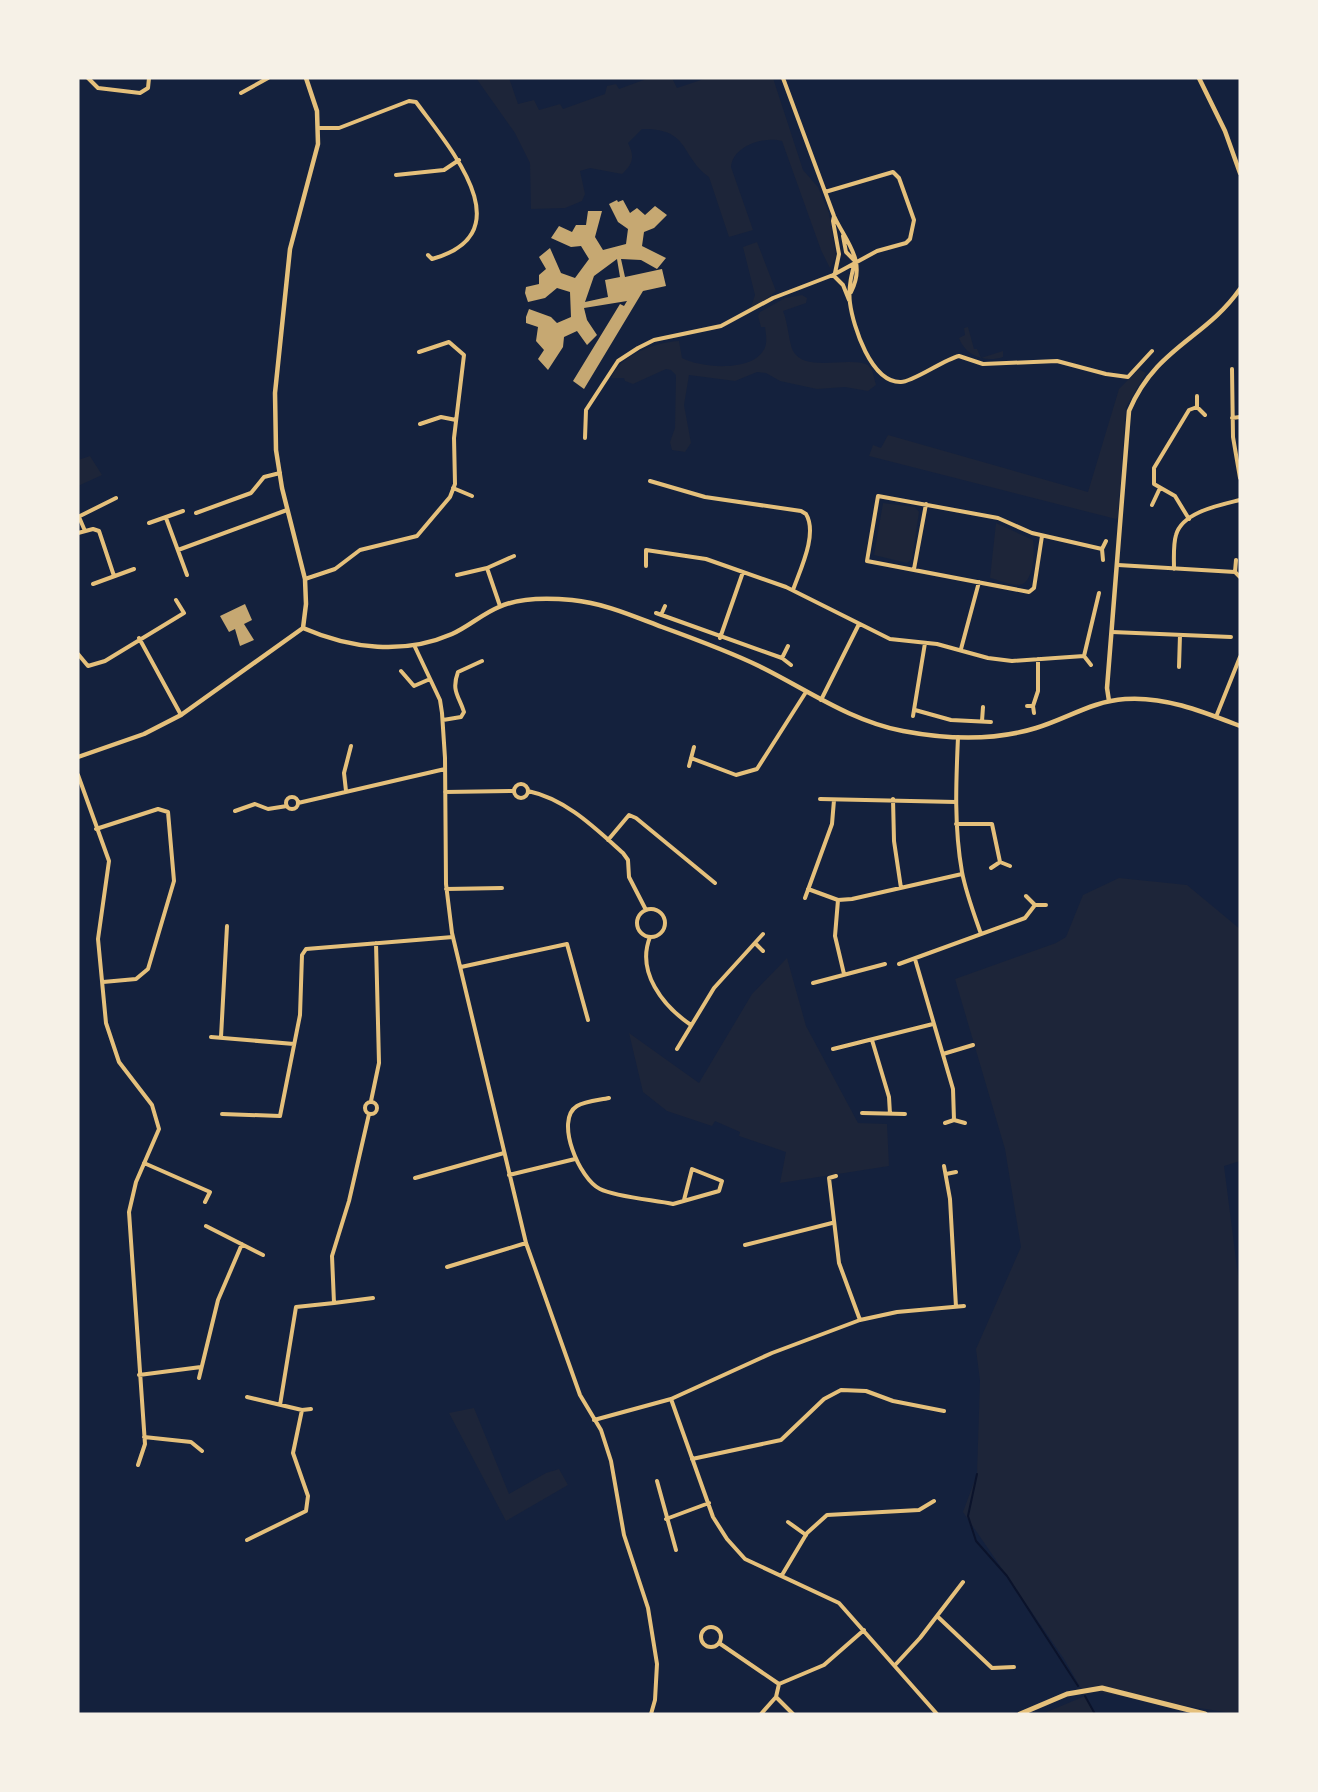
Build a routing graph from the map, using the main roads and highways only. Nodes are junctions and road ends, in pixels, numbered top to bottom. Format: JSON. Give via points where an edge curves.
{"nodes":[{"id":1,"x":1020,"y":1714,"type":"edge"},
{"id":2,"x":1205,"y":1714,"type":"edge"}],
"edges":[{"from":1,"to":2,"type":"main road","via":[[1067,1694],[1102,1688]]}]}
